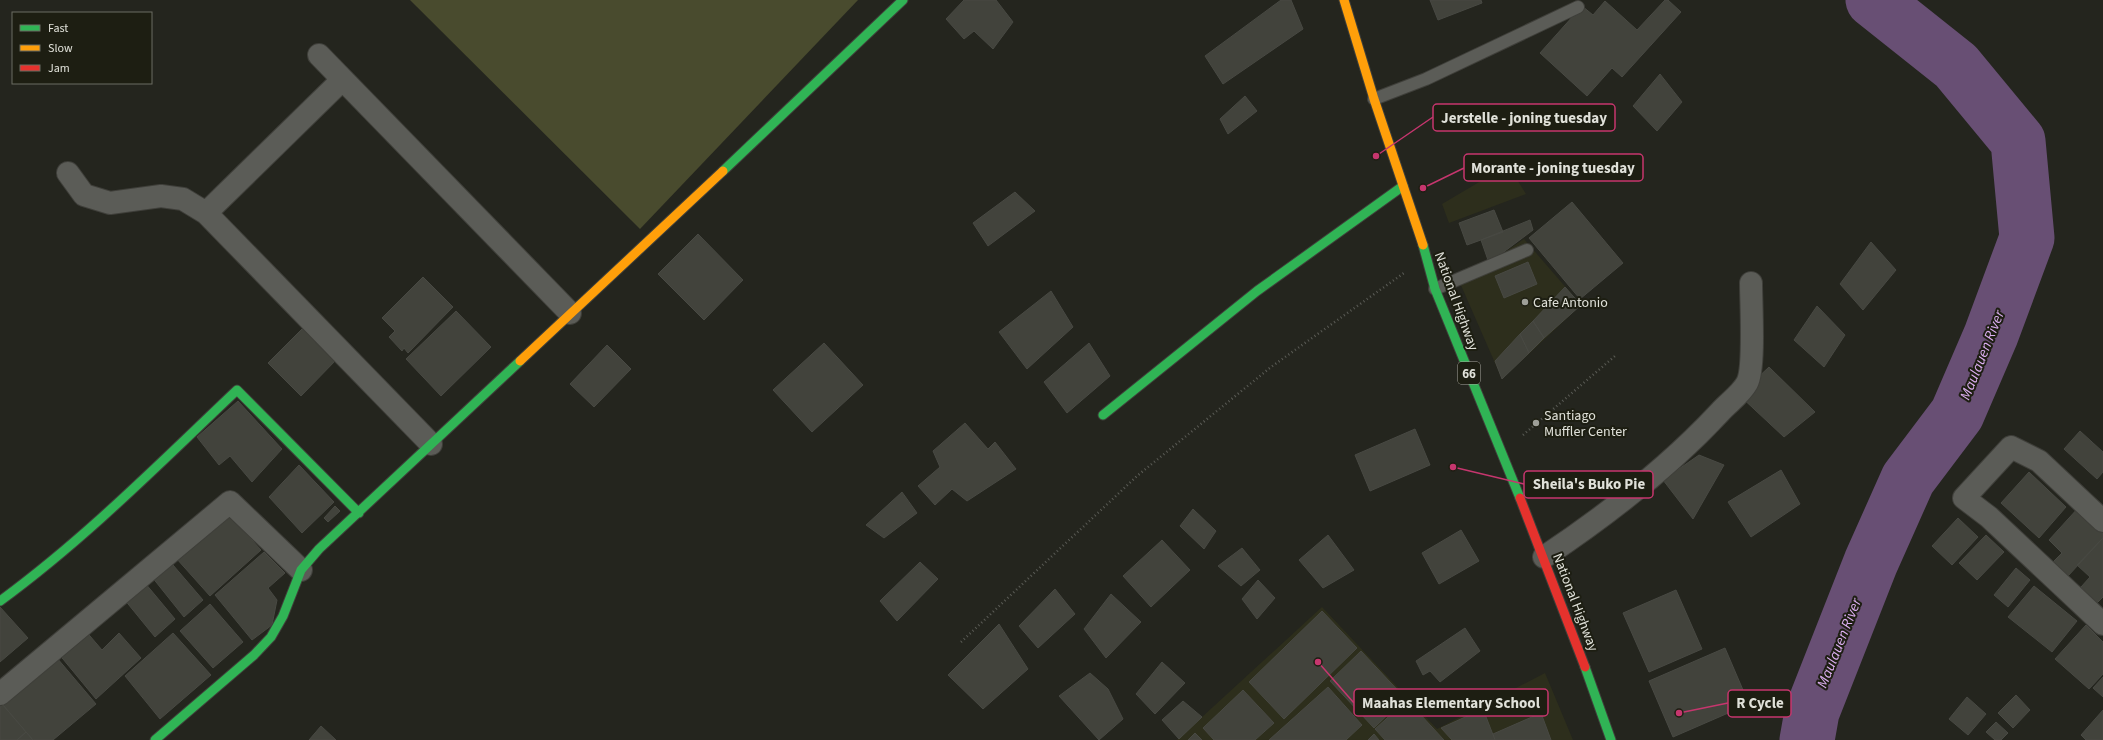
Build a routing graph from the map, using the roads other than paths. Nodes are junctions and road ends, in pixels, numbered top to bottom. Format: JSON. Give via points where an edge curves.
{"nodes":[{"id":1,"x":903,"y":0,"type":"edge"},
{"id":2,"x":1344,"y":0,"type":"edge"},
{"id":3,"x":1578,"y":8,"type":"dead end"},
{"id":4,"x":319,"y":55,"type":"dead end"},
{"id":5,"x":342,"y":80,"type":"junction"},
{"id":6,"x":1374,"y":99,"type":"junction"},
{"id":7,"x":68,"y":173,"type":"dead end"},
{"id":8,"x":1403,"y":186,"type":"junction"},
{"id":9,"x":206,"y":213,"type":"junction"},
{"id":10,"x":1527,"y":250,"type":"dead end"},
{"id":11,"x":1752,"y":283,"type":"dead end"},
{"id":12,"x":1435,"y":289,"type":"junction"},
{"id":13,"x":570,"y":313,"type":"junction"},
{"id":14,"x":1103,"y":415,"type":"dead end"},
{"id":15,"x":431,"y":444,"type":"junction"},
{"id":16,"x":359,"y":513,"type":"junction"},
{"id":17,"x":2103,"y":521,"type":"edge"},
{"id":18,"x":1544,"y":557,"type":"junction"},
{"id":19,"x":301,"y":570,"type":"junction"},
{"id":20,"x":0,"y":601,"type":"edge"},
{"id":21,"x":2103,"y":624,"type":"edge"},
{"id":22,"x":0,"y":694,"type":"edge"},
{"id":23,"x":155,"y":740,"type":"edge"},
{"id":24,"x":1611,"y":740,"type":"edge"}],
"edges":[{"from":1,"to":13,"type":"street"},
{"from":2,"to":6,"type":"street","name":"National Highway","number":"66"},
{"from":3,"to":6,"type":"lane","via":[[1426,79]]},
{"from":4,"to":5,"type":"street"},
{"from":5,"to":9,"type":"street"},
{"from":5,"to":13,"type":"street"},
{"from":6,"to":8,"type":"street","name":"National Highway","number":"66"},
{"from":7,"to":9,"type":"street","via":[[84,194],[110,203],[161,196],[183,199]]},
{"from":8,"to":12,"type":"street","name":"National Highway","number":"66"},
{"from":8,"to":14,"type":"street","via":[[1257,291]]},
{"from":9,"to":15,"type":"street"},
{"from":10,"to":12,"type":"lane"},
{"from":11,"to":18,"type":"street","via":[[1751,363],[1747,383],[1701,433],[1647,481],[1589,528]]},
{"from":12,"to":18,"type":"street","name":"National Highway","number":"66"},
{"from":13,"to":15,"type":"street"},
{"from":15,"to":16,"type":"street"},
{"from":16,"to":19,"type":"street","via":[[319,549]]},
{"from":16,"to":20,"type":"street","via":[[237,390],[103,518],[61,555]]},
{"from":17,"to":21,"type":"street","via":[[2039,461],[2011,448],[1964,498],[1990,517]]},
{"from":18,"to":24,"type":"street","name":"National Highway","number":"66"},
{"from":19,"to":22,"type":"street","via":[[230,502]]},
{"from":19,"to":23,"type":"street","via":[[283,616],[271,637],[254,655]]}]}
